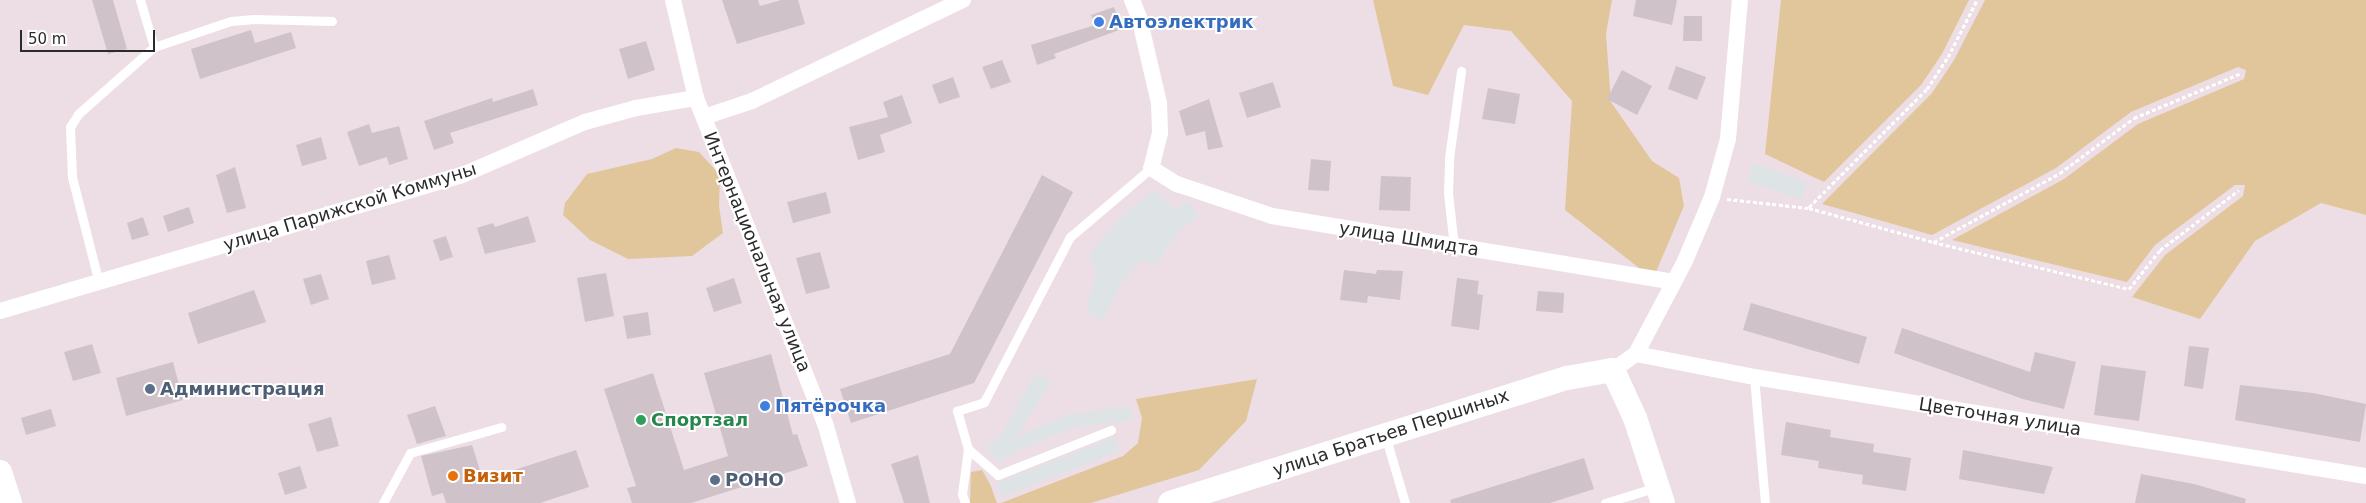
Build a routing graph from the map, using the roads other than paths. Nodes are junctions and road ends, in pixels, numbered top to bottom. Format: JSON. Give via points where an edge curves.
{"nodes":[{"id":1,"x":140,"y":0,"type":"edge"},
{"id":2,"x":673,"y":0,"type":"edge"},
{"id":3,"x":963,"y":0,"type":"edge"},
{"id":4,"x":1132,"y":0,"type":"edge"},
{"id":5,"x":1740,"y":0,"type":"edge"},
{"id":6,"x":332,"y":21,"type":"dead end"},
{"id":7,"x":154,"y":47,"type":"junction"},
{"id":8,"x":1461,"y":71,"type":"dead end"},
{"id":9,"x":696,"y":98,"type":"junction"},
{"id":10,"x":704,"y":117,"type":"junction"},
{"id":11,"x":1151,"y":168,"type":"junction"},
{"id":12,"x":1454,"y":246,"type":"junction"},
{"id":13,"x":1674,"y":282,"type":"junction"},
{"id":14,"x":99,"y":283,"type":"junction"},
{"id":15,"x":0,"y":311,"type":"edge"},
{"id":16,"x":1636,"y":354,"type":"junction"},
{"id":17,"x":1613,"y":370,"type":"junction"},
{"id":18,"x":1754,"y":377,"type":"junction"},
{"id":19,"x":501,"y":428,"type":"dead end"},
{"id":20,"x":1112,"y":430,"type":"dead end"},
{"id":21,"x":1385,"y":435,"type":"junction"},
{"id":22,"x":968,"y":449,"type":"junction"},
{"id":23,"x":0,"y":472,"type":"edge"},
{"id":24,"x":2366,"y":476,"type":"edge"},
{"id":25,"x":1660,"y":495,"type":"edge"},
{"id":26,"x":10,"y":503,"type":"edge"},
{"id":27,"x":382,"y":503,"type":"edge"},
{"id":28,"x":848,"y":503,"type":"edge"},
{"id":29,"x":965,"y":503,"type":"edge"},
{"id":30,"x":1170,"y":503,"type":"edge"},
{"id":31,"x":1405,"y":503,"type":"edge"},
{"id":32,"x":1605,"y":503,"type":"edge"},
{"id":33,"x":1764,"y":503,"type":"edge"}],
"edges":[{"from":1,"to":7,"type":"lane"},
{"from":2,"to":9,"type":"street","name":"Интернациональная улица"},
{"from":3,"to":10,"type":"street","via":[[752,101]]},
{"from":4,"to":11,"type":"street","via":[[1159,103],[1160,133]]},
{"from":5,"to":13,"type":"street","via":[[1728,139],[1712,197]]},
{"from":6,"to":7,"type":"lane","via":[[254,18],[231,21]]},
{"from":7,"to":14,"type":"lane","via":[[78,114],[70,128],[72,177]]},
{"from":8,"to":12,"type":"lane","via":[[1449,158],[1448,193]]},
{"from":9,"to":10,"type":"street","name":"Интернациональная улица"},
{"from":9,"to":14,"type":"street","name":"улица Парижской Коммуны","via":[[636,108],[585,122],[460,176]]},
{"from":10,"to":28,"type":"street","name":"Интернациональная улица","via":[[825,423]]},
{"from":11,"to":12,"type":"street","name":"улица Шмидта","via":[[1178,184],[1272,216]]},
{"from":11,"to":22,"type":"lane","via":[[1070,237],[984,402],[957,411]]},
{"from":12,"to":13,"type":"street","name":"улица Шмидта"},
{"from":13,"to":16,"type":"street"},
{"from":14,"to":15,"type":"street","name":"улица Парижской Коммуны"},
{"from":16,"to":17,"type":"street"},
{"from":16,"to":18,"type":"street","name":"Цветочная улица"},
{"from":17,"to":21,"type":"street","name":"улица Братьев Першиных","via":[[1567,378]]},
{"from":17,"to":25,"type":"street","via":[[1635,418]]},
{"from":18,"to":24,"type":"street","name":"Цветочная улица"},
{"from":18,"to":33,"type":"lane"},
{"from":19,"to":27,"type":"lane","via":[[410,453]]},
{"from":20,"to":22,"type":"lane","via":[[998,474]]},
{"from":21,"to":30,"type":"street","name":"улица Братьев Першиных"},
{"from":21,"to":31,"type":"lane"},
{"from":22,"to":29,"type":"lane","via":[[962,494]]},
{"from":23,"to":26,"type":"street"},
{"from":25,"to":32,"type":"lane"}]}
